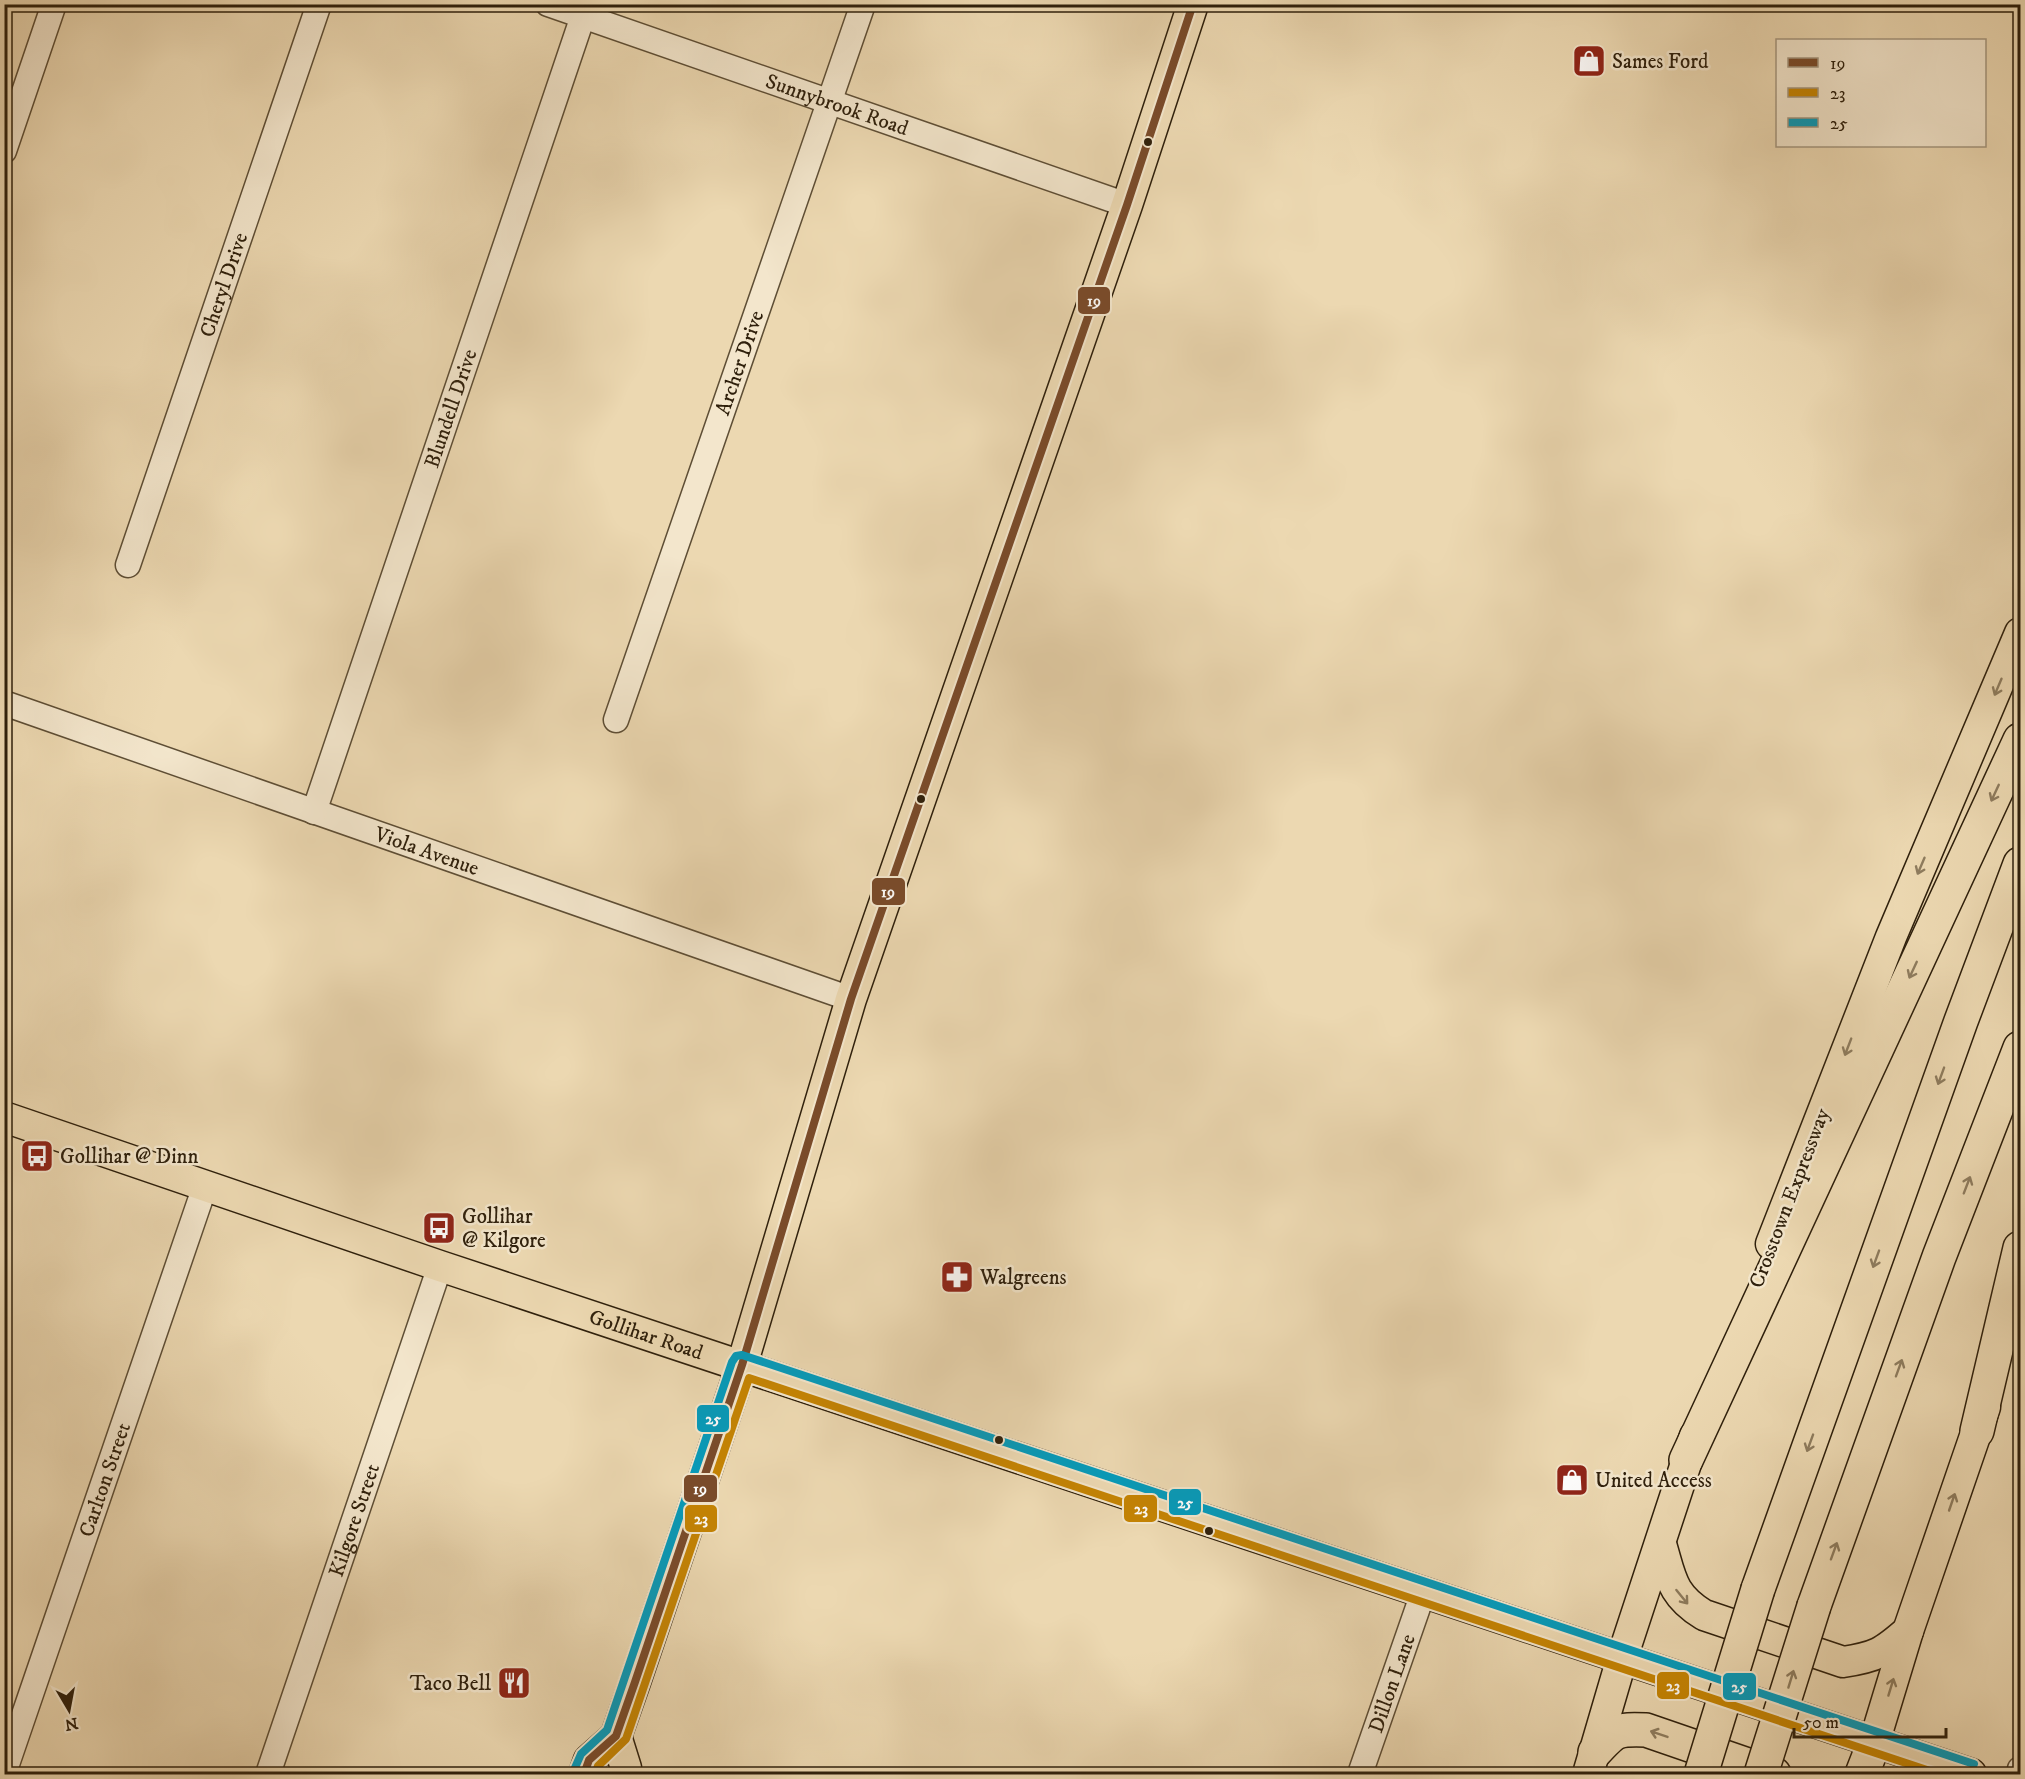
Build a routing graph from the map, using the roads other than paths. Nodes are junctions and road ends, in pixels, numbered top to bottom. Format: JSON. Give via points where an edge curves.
{"nodes":[{"id":1,"x":54,"y":4,"type":"edge"},
{"id":2,"x":319,"y":4,"type":"edge"},
{"id":3,"x":548,"y":4,"type":"edge"},
{"id":4,"x":863,"y":4,"type":"edge"},
{"id":5,"x":1192,"y":4,"type":"edge"},
{"id":6,"x":585,"y":10,"type":"edge"},
{"id":7,"x":828,"y":102,"type":"junction"},
{"id":8,"x":4,"y":151,"type":"edge"},
{"id":9,"x":1127,"y":205,"type":"junction"},
{"id":10,"x":128,"y":565,"type":"dead end"},
{"id":11,"x":2020,"y":633,"type":"edge"},
{"id":12,"x":4,"y":703,"type":"edge"},
{"id":13,"x":616,"y":720,"type":"dead end"},
{"id":14,"x":2020,"y":740,"type":"edge"},
{"id":15,"x":314,"y":812,"type":"junction"},
{"id":16,"x":2020,"y":839,"type":"edge"},
{"id":17,"x":2020,"y":864,"type":"edge"},
{"id":18,"x":851,"y":999,"type":"junction"},
{"id":19,"x":1961,"y":1021,"type":"junction"},
{"id":20,"x":2020,"y":1048,"type":"edge"},
{"id":21,"x":4,"y":1117,"type":"edge"},
{"id":22,"x":205,"y":1186,"type":"junction"},
{"id":23,"x":2020,"y":1248,"type":"edge"},
{"id":24,"x":441,"y":1266,"type":"junction"},
{"id":25,"x":2020,"y":1303,"type":"edge"},
{"id":26,"x":742,"y":1365,"type":"junction"},
{"id":27,"x":1977,"y":1431,"type":"junction"},
{"id":28,"x":1686,"y":1460,"type":"junction"},
{"id":29,"x":1661,"y":1544,"type":"junction"},
{"id":30,"x":1423,"y":1593,"type":"junction"},
{"id":31,"x":1908,"y":1631,"type":"junction"},
{"id":32,"x":1622,"y":1658,"type":"junction"},
{"id":33,"x":616,"y":1737,"type":"junction"},
{"id":34,"x":1874,"y":1743,"type":"junction"},
{"id":35,"x":1592,"y":1763,"type":"edge"},
{"id":36,"x":2020,"y":1769,"type":"edge"},
{"id":37,"x":4,"y":1773,"type":"edge"},
{"id":38,"x":268,"y":1774,"type":"edge"},
{"id":39,"x":585,"y":1774,"type":"edge"},
{"id":40,"x":624,"y":1774,"type":"edge"},
{"id":41,"x":1360,"y":1774,"type":"edge"},
{"id":42,"x":1701,"y":1774,"type":"edge"},
{"id":43,"x":1761,"y":1774,"type":"edge"},
{"id":44,"x":1774,"y":1774,"type":"edge"},
{"id":45,"x":1862,"y":1774,"type":"edge"},
{"id":46,"x":1971,"y":1774,"type":"edge"},
{"id":47,"x":2019,"y":1774,"type":"edge"}],
"edges":[{"from":1,"to":8,"type":"street"},
{"from":2,"to":10,"type":"street","name":"Cheryl Drive"},
{"from":3,"to":6,"type":"street","name":"Sunnybrook Road"},
{"from":4,"to":7,"type":"street","name":"Archer Drive"},
{"from":5,"to":9,"type":"main road"},
{"from":6,"to":7,"type":"street","name":"Sunnybrook Road"},
{"from":6,"to":15,"type":"street","name":"Blundell Drive"},
{"from":7,"to":9,"type":"street","name":"Sunnybrook Road"},
{"from":7,"to":13,"type":"street","name":"Archer Drive"},
{"from":9,"to":18,"type":"main road"},
{"from":11,"to":28,"type":"main road","name":"Crosstown Expressway","one_way":true,"via":[[1891,937]]},
{"from":12,"to":15,"type":"street","name":"Viola Avenue"},
{"from":14,"to":28,"type":"highway","one_way":true},
{"from":15,"to":18,"type":"street","name":"Viola Avenue"},
{"from":16,"to":19,"type":"highway"},
{"from":17,"to":19,"type":"highway"},
{"from":18,"to":26,"type":"main road"},
{"from":19,"to":42,"type":"highway","one_way":true,"bridge":true,"via":[[1758,1589]]},
{"from":43,"to":20,"type":"highway","one_way":true,"bridge":true,"via":[[1814,1606],[1939,1257]]},
{"from":21,"to":22,"type":"main road","name":"Gollihar Road"},
{"from":22,"to":24,"type":"main road","name":"Gollihar Road"},
{"from":22,"to":37,"type":"street","name":"Carlton Street"},
{"from":23,"to":27,"type":"highway"},
{"from":24,"to":26,"type":"main road","name":"Gollihar Road"},
{"from":24,"to":38,"type":"street","name":"Kilgore Street"},
{"from":25,"to":27,"type":"main road"},
{"from":26,"to":30,"type":"main road","name":"Gollihar Road"},
{"from":26,"to":33,"type":"main road"},
{"from":31,"to":27,"type":"main road","one_way":true},
{"from":28,"to":29,"type":"main road","name":"Crosstown Expressway"},
{"from":29,"to":31,"type":"main road","one_way":true,"via":[[1676,1592],[1704,1615],[1843,1662],[1884,1652]]},
{"from":29,"to":32,"type":"main road","name":"Crosstown Expressway"},
{"from":30,"to":32,"type":"main road","name":"Gollihar Road"},
{"from":30,"to":41,"type":"street","name":"Dillon Lane"},
{"from":34,"to":31,"type":"main road","one_way":true},
{"from":32,"to":34,"type":"main road","name":"Gollihar Road"},
{"from":32,"to":35,"type":"main road","name":"Crosstown Expressway"},
{"from":33,"to":39,"type":"main road","via":[[589,1760]]},
{"from":33,"to":40,"type":"main road","via":[[626,1768]]},
{"from":34,"to":45,"type":"highway"},
{"from":34,"to":46,"type":"main road","name":"Gollihar Road"},
{"from":44,"to":35,"type":"highway","one_way":true,"via":[[1646,1730],[1613,1733]]},
{"from":36,"to":47,"type":"street"}]}
